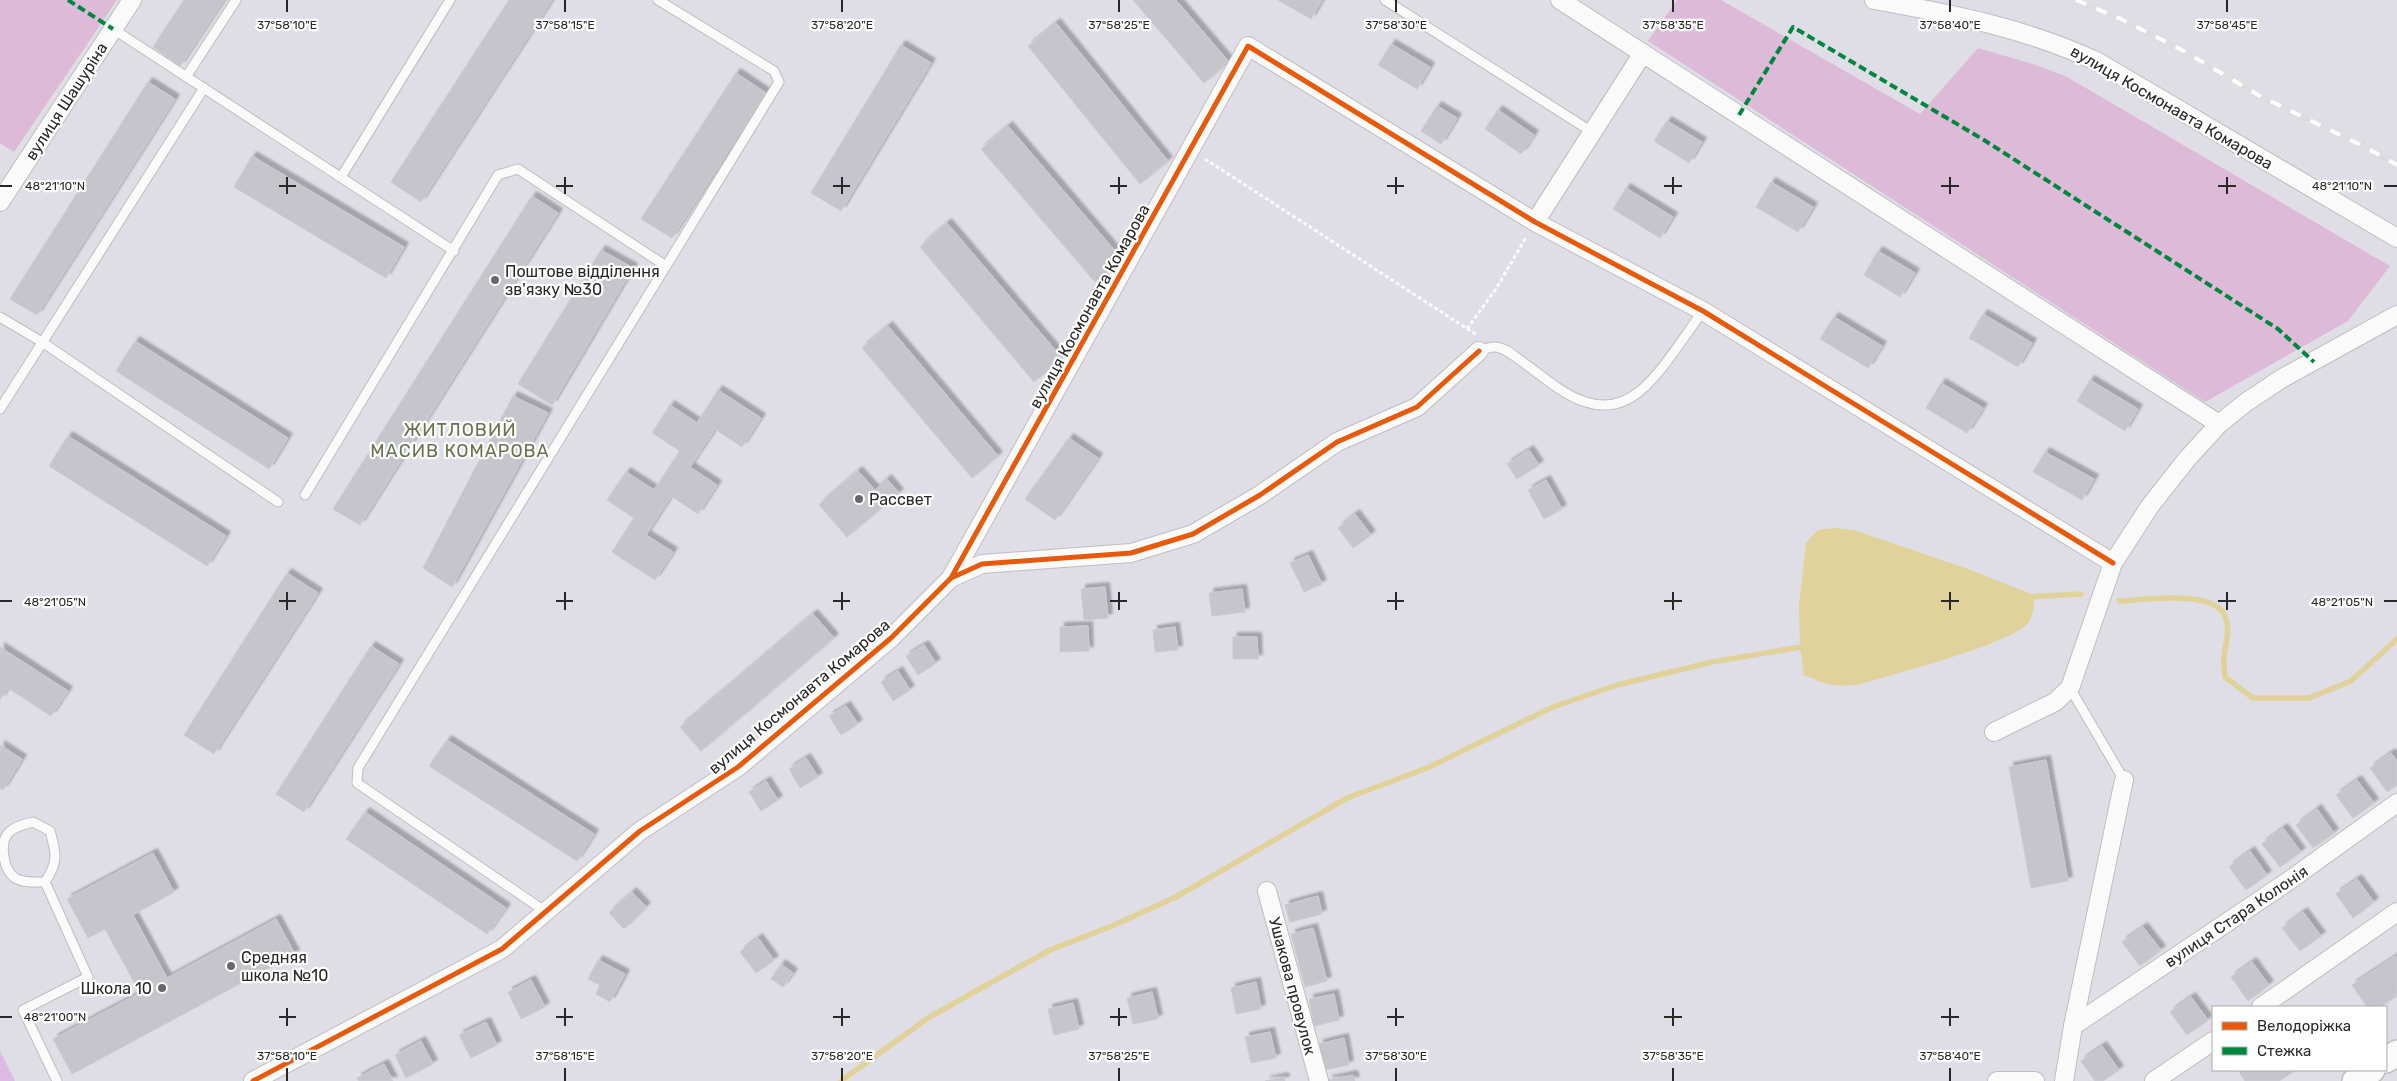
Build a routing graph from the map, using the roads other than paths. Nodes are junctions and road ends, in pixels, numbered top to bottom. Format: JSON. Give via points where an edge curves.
{"nodes":[{"id":1,"x":132,"y":0,"type":"edge"},
{"id":2,"x":236,"y":0,"type":"edge"},
{"id":3,"x":450,"y":0,"type":"edge"},
{"id":4,"x":658,"y":0,"type":"edge"},
{"id":5,"x":1385,"y":0,"type":"edge"},
{"id":6,"x":1560,"y":0,"type":"edge"},
{"id":7,"x":1874,"y":0,"type":"edge"},
{"id":8,"x":113,"y":29,"type":"junction"},
{"id":9,"x":1643,"y":54,"type":"junction"},
{"id":10,"x":186,"y":77,"type":"junction"},
{"id":11,"x":204,"y":88,"type":"junction"},
{"id":12,"x":1592,"y":132,"type":"junction"},
{"id":13,"x":341,"y":177,"type":"junction"},
{"id":14,"x":0,"y":202,"type":"edge"},
{"id":15,"x":1535,"y":222,"type":"junction"},
{"id":16,"x":2397,"y":238,"type":"edge"},
{"id":17,"x":454,"y":251,"type":"junction"},
{"id":18,"x":666,"y":266,"type":"junction"},
{"id":19,"x":1703,"y":311,"type":"junction"},
{"id":20,"x":2397,"y":315,"type":"edge"},
{"id":21,"x":0,"y":316,"type":"edge"},
{"id":22,"x":42,"y":342,"type":"junction"},
{"id":23,"x":1487,"y":349,"type":"joint"},
{"id":24,"x":0,"y":409,"type":"edge"},
{"id":25,"x":2219,"y":424,"type":"junction"},
{"id":26,"x":305,"y":495,"type":"dead end"},
{"id":27,"x":278,"y":502,"type":"dead end"},
{"id":28,"x":2113,"y":564,"type":"junction"},
{"id":29,"x":952,"y":578,"type":"junction"},
{"id":30,"x":2070,"y":688,"type":"junction"},
{"id":31,"x":1994,"y":732,"type":"dead end"},
{"id":32,"x":2124,"y":780,"type":"joint"},
{"id":33,"x":2397,"y":803,"type":"edge"},
{"id":34,"x":45,"y":882,"type":"junction"},
{"id":35,"x":1268,"y":892,"type":"dead end"},
{"id":36,"x":546,"y":912,"type":"junction"},
{"id":37,"x":2397,"y":912,"type":"edge"},
{"id":38,"x":2262,"y":1006,"type":"edge"},
{"id":39,"x":2073,"y":1026,"type":"junction"},
{"id":40,"x":2212,"y":1042,"type":"edge"},
{"id":41,"x":2370,"y":1071,"type":"edge"},
{"id":42,"x":57,"y":1081,"type":"edge"},
{"id":43,"x":254,"y":1081,"type":"edge"},
{"id":44,"x":1319,"y":1081,"type":"edge"},
{"id":45,"x":1997,"y":1081,"type":"edge"},
{"id":46,"x":2035,"y":1081,"type":"edge"},
{"id":47,"x":2064,"y":1081,"type":"edge"},
{"id":48,"x":2154,"y":1081,"type":"edge"},
{"id":49,"x":2355,"y":1081,"type":"edge"}],
"edges":[{"from":1,"to":8,"type":"street","name":"вулиця Шашуріна"},
{"from":2,"to":10,"type":"lane"},
{"from":3,"to":13,"type":"lane"},
{"from":4,"to":18,"type":"lane","via":[[774,72],[778,82]]},
{"from":5,"to":12,"type":"lane"},
{"from":6,"to":9,"type":"street"},
{"from":7,"to":16,"type":"street","name":"вулиця Космонавта Комарова","via":[[2005,26],[2068,48],[2107,67]]},
{"from":8,"to":10,"type":"lane"},
{"from":8,"to":14,"type":"street","name":"вулиця Шашуріна"},
{"from":9,"to":12,"type":"street"},
{"from":9,"to":25,"type":"street"},
{"from":10,"to":11,"type":"lane"},
{"from":11,"to":13,"type":"lane"},
{"from":11,"to":22,"type":"lane"},
{"from":12,"to":15,"type":"street"},
{"from":13,"to":17,"type":"lane"},
{"from":15,"to":19,"type":"street"},
{"from":15,"to":29,"type":"street","name":"вулиця Космонавта Комарова","via":[[1248,46]]},
{"from":17,"to":18,"type":"lane","via":[[498,175],[518,169]]},
{"from":17,"to":26,"type":"lane"},
{"from":18,"to":36,"type":"lane","via":[[358,768],[357,783]]},
{"from":19,"to":23,"type":"lane","via":[[1645,386],[1621,403],[1606,406],[1591,406],[1576,399],[1510,352]]},
{"from":19,"to":28,"type":"street"},
{"from":20,"to":25,"type":"street","via":[[2281,379]]},
{"from":21,"to":22,"type":"lane"},
{"from":22,"to":24,"type":"lane"},
{"from":22,"to":27,"type":"lane"},
{"from":23,"to":29,"type":"street","name":"вулиця Космонавта Комарова","via":[[1417,407],[1337,442],[1260,495],[1194,534],[1131,553],[982,564]]},
{"from":25,"to":28,"type":"street","via":[[2150,506]]},
{"from":28,"to":30,"type":"street"},
{"from":29,"to":36,"type":"street","name":"вулиця Космонавта Комарова","via":[[891,638],[738,767],[640,831]]},
{"from":30,"to":31,"type":"street","via":[[2055,702]]},
{"from":30,"to":32,"type":"lane"},
{"from":32,"to":39,"type":"street"},
{"from":33,"to":39,"type":"street","name":"вулиця Стара Колонія","via":[[2287,882]]},
{"from":34,"to":34,"type":"lane","via":[[54,869],[56,851],[50,831],[33,822],[6,832],[0,845],[6,866],[15,878],[33,883]]},
{"from":34,"to":42,"type":"lane","via":[[88,977],[24,1010]]},
{"from":35,"to":44,"type":"street","name":"Ушакова провулок"},
{"from":36,"to":43,"type":"street","name":"вулиця Космонавта Комарова","via":[[502,949]]},
{"from":37,"to":38,"type":"street"},
{"from":39,"to":47,"type":"street"},
{"from":40,"to":48,"type":"street"},
{"from":41,"to":49,"type":"main road"},
{"from":45,"to":46,"type":"street"}]}
